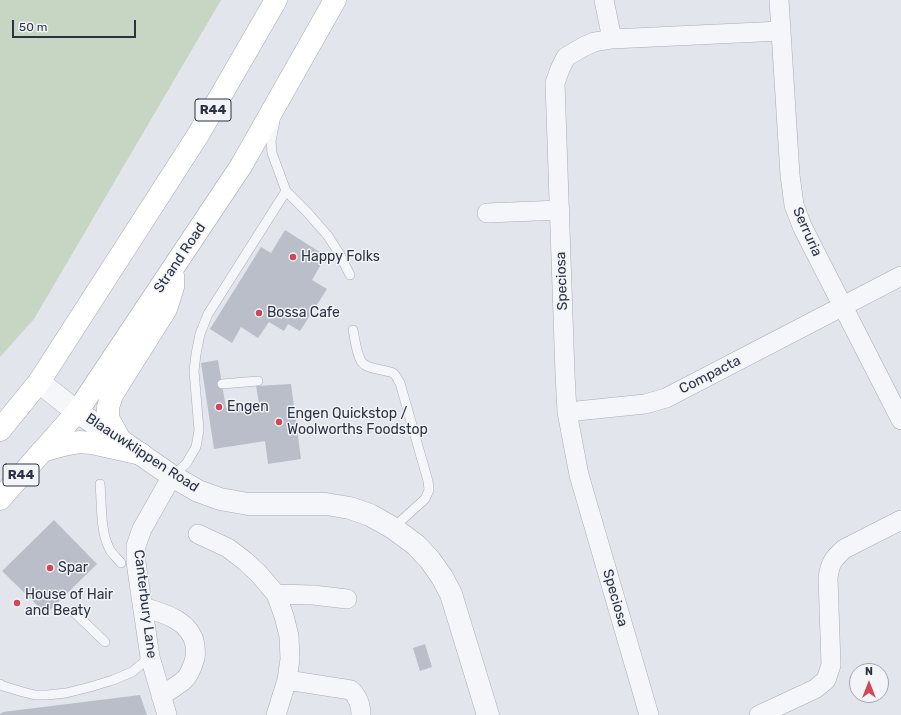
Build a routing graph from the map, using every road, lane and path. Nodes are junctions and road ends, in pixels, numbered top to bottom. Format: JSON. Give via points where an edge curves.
{"nodes":[{"id":1,"x":276,"y":0,"type":"edge"},
{"id":2,"x":335,"y":0,"type":"edge"},
{"id":3,"x":604,"y":0,"type":"edge"},
{"id":4,"x":779,"y":0,"type":"edge"},
{"id":5,"x":781,"y":31,"type":"junction"},
{"id":6,"x":612,"y":39,"type":"junction"},
{"id":7,"x":283,"y":90,"type":"junction"},
{"id":8,"x":286,"y":191,"type":"junction"},
{"id":9,"x":560,"y":210,"type":"junction"},
{"id":10,"x":486,"y":213,"type":"dead end"},
{"id":11,"x":174,"y":266,"type":"junction"},
{"id":12,"x":350,"y":275,"type":"dead end"},
{"id":13,"x":901,"y":276,"type":"edge"},
{"id":14,"x":842,"y":306,"type":"junction"},
{"id":15,"x":354,"y":330,"type":"dead end"},
{"id":16,"x":258,"y":380,"type":"dead end"},
{"id":17,"x":39,"y":382,"type":"junction"},
{"id":18,"x":222,"y":384,"type":"dead end"},
{"id":19,"x":77,"y":412,"type":"junction"},
{"id":20,"x":567,"y":412,"type":"junction"},
{"id":21,"x":901,"y":420,"type":"edge"},
{"id":22,"x":0,"y":430,"type":"edge"},
{"id":23,"x":120,"y":440,"type":"junction"},
{"id":24,"x":42,"y":451,"type":"junction"},
{"id":25,"x":141,"y":454,"type":"junction"},
{"id":26,"x":172,"y":476,"type":"junction"},
{"id":27,"x":100,"y":484,"type":"dead end"},
{"id":28,"x":0,"y":499,"type":"edge"},
{"id":29,"x":901,"y":520,"type":"edge"},
{"id":30,"x":393,"y":528,"type":"junction"},
{"id":31,"x":198,"y":534,"type":"dead end"},
{"id":32,"x":121,"y":563,"type":"dead end"},
{"id":33,"x":276,"y":594,"type":"junction"},
{"id":34,"x":347,"y":599,"type":"dead end"},
{"id":35,"x":143,"y":607,"type":"junction"},
{"id":36,"x":75,"y":613,"type":"dead end"},
{"id":37,"x":106,"y":642,"type":"dead end"},
{"id":38,"x":150,"y":657,"type":"junction"},
{"id":39,"x":287,"y":680,"type":"junction"},
{"id":40,"x":0,"y":684,"type":"edge"},
{"id":41,"x":161,"y":696,"type":"junction"},
{"id":42,"x":167,"y":715,"type":"edge"},
{"id":43,"x":276,"y":715,"type":"edge"},
{"id":44,"x":361,"y":715,"type":"edge"},
{"id":45,"x":488,"y":715,"type":"edge"},
{"id":46,"x":649,"y":715,"type":"edge"},
{"id":47,"x":759,"y":715,"type":"edge"}],
"edges":[{"from":1,"to":17,"type":"main road","number":"R44","via":[[198,135]]},
{"from":2,"to":7,"type":"main road","name":"Strand Road","number":"R44"},
{"from":3,"to":6,"type":"street"},
{"from":4,"to":5,"type":"street","name":"Serruria"},
{"from":5,"to":6,"type":"street","name":"Speciosa"},
{"from":5,"to":14,"type":"street","name":"Serruria","via":[[794,205]]},
{"from":6,"to":9,"type":"street","name":"Speciosa","via":[[594,42],[566,57],[555,83]]},
{"from":7,"to":8,"type":"lane","via":[[271,141],[272,154]]},
{"from":7,"to":11,"type":"main road","name":"Strand Road","number":"R44","via":[[241,166]]},
{"from":8,"to":12,"type":"lane","via":[[328,236]]},
{"from":8,"to":26,"type":"lane","via":[[208,314],[200,334],[194,371],[200,387],[196,447],[186,464]]},
{"from":9,"to":10,"type":"street"},
{"from":9,"to":20,"type":"street","name":"Speciosa"},
{"from":11,"to":19,"type":"main road","name":"Strand Road","number":"R44"},
{"from":11,"to":23,"type":"main road","via":[[173,287],[166,309],[112,395],[108,407],[108,418]]},
{"from":13,"to":14,"type":"street","name":"Compacta"},
{"from":14,"to":20,"type":"street","name":"Compacta","via":[[666,398],[645,404]]},
{"from":14,"to":21,"type":"street","name":"Serruria"},
{"from":15,"to":30,"type":"lane","via":[[358,353],[364,365],[392,373],[400,383],[428,481],[429,490],[425,499]]},
{"from":16,"to":18,"type":"lane"},
{"from":17,"to":19,"type":"street","name":"Blaauwklippen Road"},
{"from":17,"to":22,"type":"main road","number":"R44"},
{"from":19,"to":23,"type":"street","name":"Blaauwklippen Road"},
{"from":19,"to":24,"type":"main road","name":"Strand Road","number":"R44"},
{"from":20,"to":46,"type":"street","name":"Speciosa","via":[[579,475]]},
{"from":23,"to":25,"type":"street","name":"Blaauwklippen Road"},
{"from":24,"to":25,"type":"main road","via":[[79,442]]},
{"from":24,"to":28,"type":"main road","name":"Strand Road","number":"R44"},
{"from":25,"to":26,"type":"street","name":"Blaauwklippen Road"},
{"from":26,"to":30,"type":"street","name":"Blaauwklippen Road","via":[[198,491],[220,499],[248,504],[326,504],[350,508]]},
{"from":26,"to":35,"type":"street","name":"Canterbury Lane","via":[[142,529],[136,546]]},
{"from":27,"to":32,"type":"lane","via":[[105,536],[109,549]]},
{"from":29,"to":47,"type":"street","via":[[844,549],[836,555],[830,566],[830,665],[826,680],[815,689]]},
{"from":30,"to":45,"type":"street","name":"Blaauwklippen Road","via":[[416,545],[430,560],[451,594]]},
{"from":31,"to":33,"type":"street","via":[[228,548],[245,560]]},
{"from":33,"to":34,"type":"street"},
{"from":33,"to":39,"type":"street","via":[[289,636],[290,659]]},
{"from":35,"to":38,"type":"street","name":"Canterbury Lane"},
{"from":35,"to":41,"type":"street","via":[[172,617],[186,627],[194,638],[196,653],[193,665],[185,679]]},
{"from":36,"to":37,"type":"lane"},
{"from":38,"to":40,"type":"lane","via":[[132,672],[66,693],[35,695]]},
{"from":38,"to":41,"type":"street","name":"Canterbury Lane"},
{"from":39,"to":43,"type":"street"},
{"from":39,"to":44,"type":"street","via":[[351,690],[360,702]]},
{"from":41,"to":42,"type":"street","name":"Canterbury Lane"}]}
